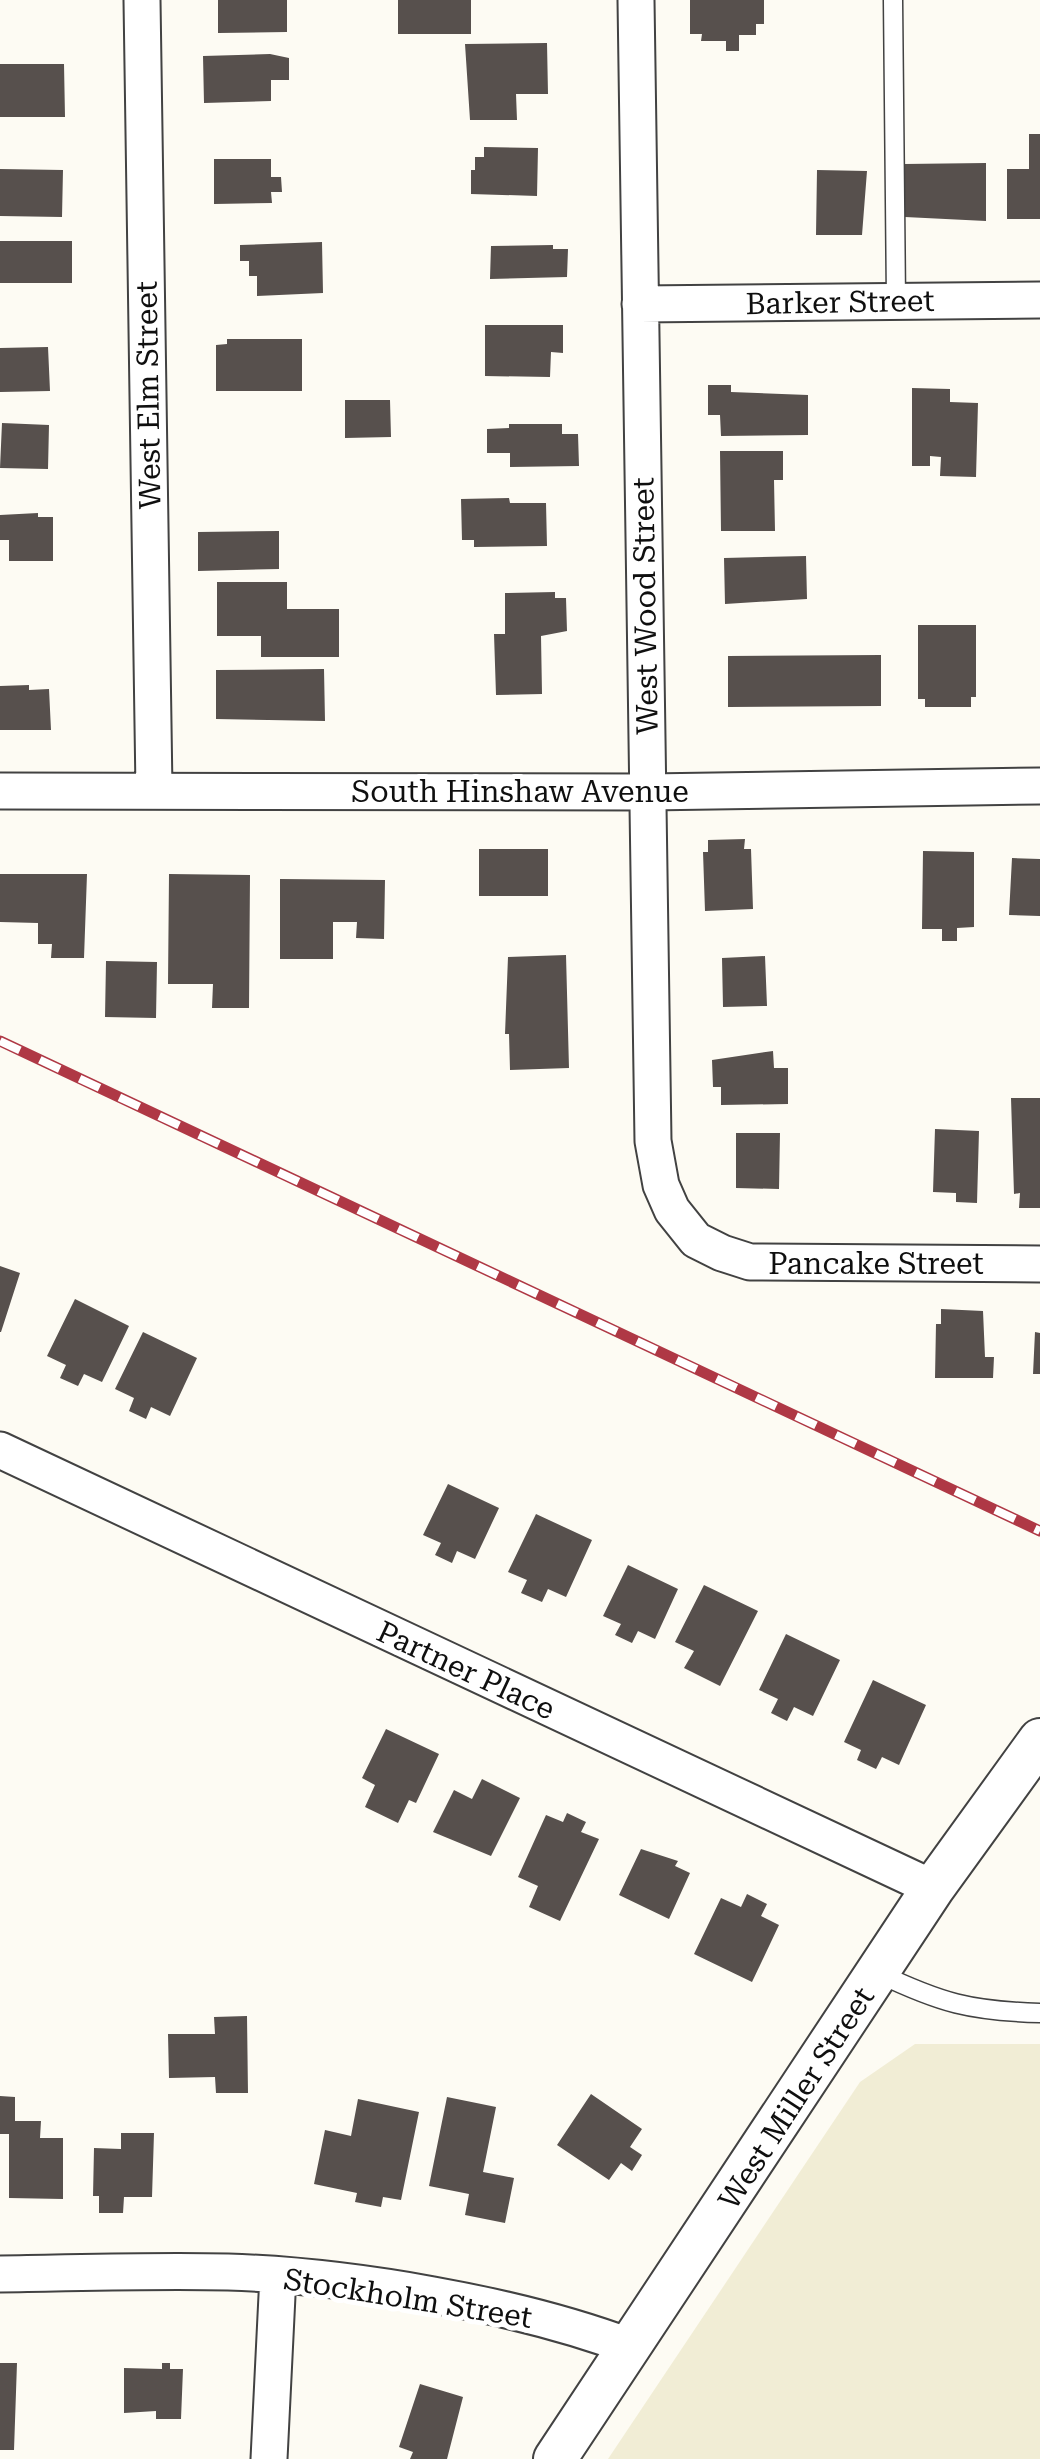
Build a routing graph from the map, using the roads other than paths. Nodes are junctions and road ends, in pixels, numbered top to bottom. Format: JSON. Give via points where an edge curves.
{"nodes":[{"id":1,"x":142,"y":0,"type":"edge"},
{"id":2,"x":636,"y":0,"type":"edge"},
{"id":3,"x":894,"y":0,"type":"edge"},
{"id":4,"x":1040,"y":300,"type":"edge"},
{"id":5,"x":896,"y":301,"type":"junction"},
{"id":6,"x":640,"y":304,"type":"junction"},
{"id":7,"x":1040,"y":786,"type":"edge"},
{"id":8,"x":154,"y":790,"type":"junction"},
{"id":9,"x":0,"y":792,"type":"edge"},
{"id":10,"x":648,"y":792,"type":"junction"},
{"id":11,"x":672,"y":1210,"type":"joint"},
{"id":12,"x":1040,"y":1264,"type":"edge"},
{"id":13,"x":0,"y":1450,"type":"edge"},
{"id":14,"x":1040,"y":1740,"type":"edge"},
{"id":15,"x":933,"y":1888,"type":"junction"},
{"id":16,"x":878,"y":1973,"type":"junction"},
{"id":17,"x":1040,"y":2014,"type":"edge"},
{"id":18,"x":0,"y":2274,"type":"edge"},
{"id":19,"x":278,"y":2275,"type":"junction"},
{"id":20,"x":632,"y":2347,"type":"junction"},
{"id":21,"x":269,"y":2459,"type":"edge"},
{"id":22,"x":556,"y":2459,"type":"edge"}],
"edges":[{"from":1,"to":8,"type":"street","name":"West Elm Street"},
{"from":2,"to":6,"type":"street","name":"West Wood Street"},
{"from":3,"to":5,"type":"lane"},
{"from":4,"to":5,"type":"street","name":"Barker Street"},
{"from":5,"to":6,"type":"street","name":"Barker Street"},
{"from":6,"to":10,"type":"street","name":"West Wood Street"},
{"from":7,"to":10,"type":"street","name":"South Hinshaw Avenue"},
{"from":8,"to":9,"type":"street","name":"South Hinshaw Avenue"},
{"from":8,"to":10,"type":"street","name":"South Hinshaw Avenue"},
{"from":10,"to":11,"type":"street","name":"West Wood Street","via":[[653,1142]]},
{"from":11,"to":12,"type":"street","name":"Pancake Street","via":[[696,1240],[750,1262]]},
{"from":13,"to":15,"type":"street","name":"Partner Place"},
{"from":14,"to":15,"type":"street","name":"West Miller Street"},
{"from":15,"to":16,"type":"street","name":"West Miller Street"},
{"from":16,"to":17,"type":"lane","via":[[939,2002]]},
{"from":16,"to":20,"type":"street","name":"West Miller Street"},
{"from":18,"to":19,"type":"street","name":"Stockholm Street"},
{"from":19,"to":20,"type":"street","name":"Stockholm Street","via":[[352,2282],[578,2327]]},
{"from":19,"to":21,"type":"street"},
{"from":20,"to":22,"type":"street","name":"West Miller Street"}]}
